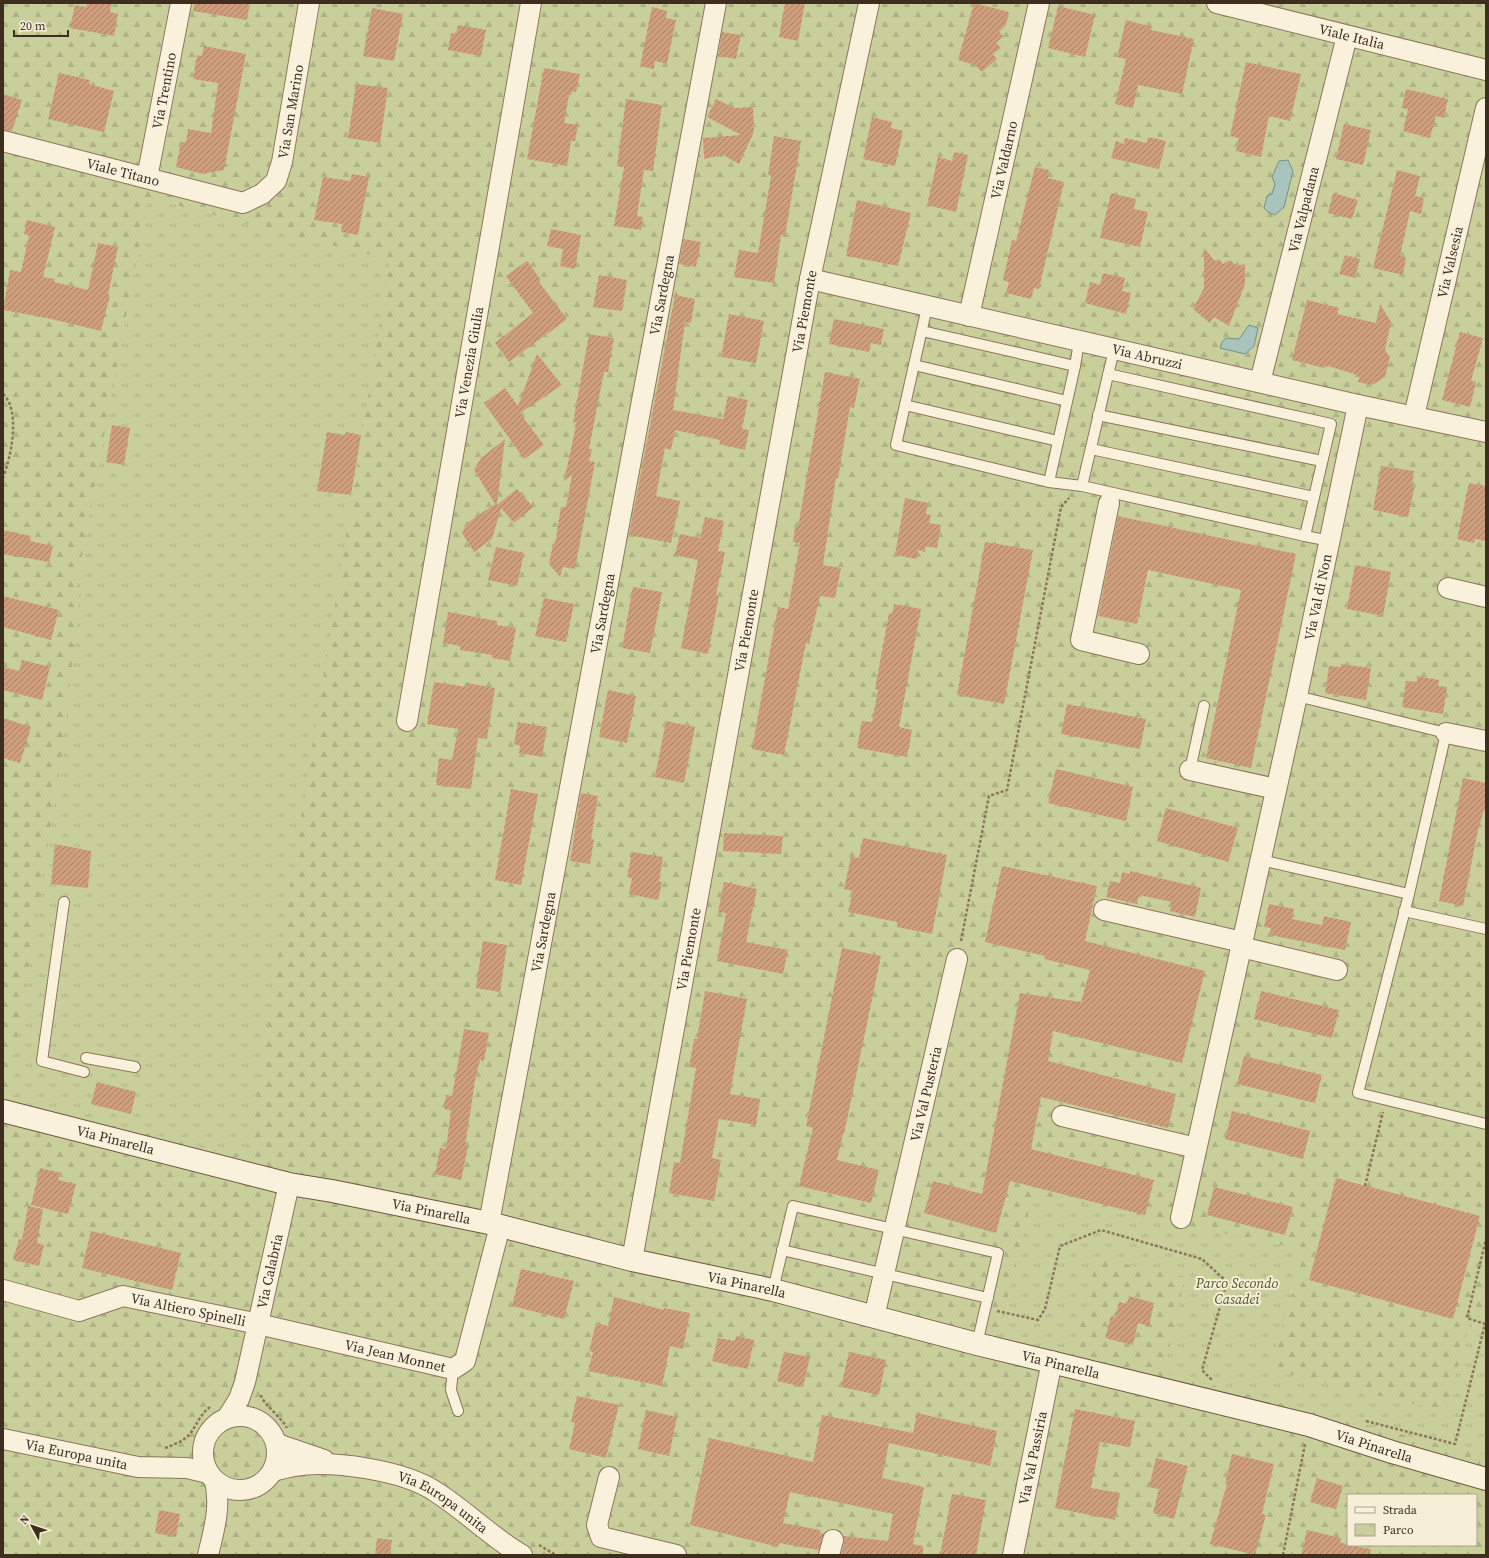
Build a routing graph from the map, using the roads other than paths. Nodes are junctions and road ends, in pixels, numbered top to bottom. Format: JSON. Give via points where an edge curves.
{"nodes":[{"id":1,"x":181,"y":3,"type":"edge"},
{"id":2,"x":309,"y":3,"type":"edge"},
{"id":3,"x":531,"y":3,"type":"edge"},
{"id":4,"x":716,"y":3,"type":"edge"},
{"id":5,"x":868,"y":3,"type":"edge"},
{"id":6,"x":1039,"y":3,"type":"edge"},
{"id":7,"x":1217,"y":3,"type":"edge"},
{"id":8,"x":1347,"y":36,"type":"junction"},
{"id":9,"x":1486,"y":70,"type":"edge"},
{"id":10,"x":1486,"y":108,"type":"edge"},
{"id":11,"x":3,"y":141,"type":"edge"},
{"id":12,"x":147,"y":178,"type":"junction"},
{"id":13,"x":244,"y":203,"type":"joint"},
{"id":14,"x":810,"y":279,"type":"junction"},
{"id":15,"x":927,"y":306,"type":"junction"},
{"id":16,"x":969,"y":316,"type":"junction"},
{"id":17,"x":922,"y":331,"type":"junction"},
{"id":18,"x":1097,"y":348,"type":"junction"},
{"id":19,"x":914,"y":365,"type":"junction"},
{"id":20,"x":1075,"y":366,"type":"junction"},
{"id":21,"x":1108,"y":374,"type":"junction"},
{"id":22,"x":1260,"y":382,"type":"junction"},
{"id":23,"x":1067,"y":401,"type":"junction"},
{"id":24,"x":905,"y":405,"type":"junction"},
{"id":25,"x":1358,"y":405,"type":"junction"},
{"id":26,"x":1098,"y":415,"type":"junction"},
{"id":27,"x":1414,"y":416,"type":"junction"},
{"id":28,"x":1486,"y":432,"type":"edge"},
{"id":29,"x":1058,"y":441,"type":"junction"},
{"id":30,"x":1091,"y":449,"type":"junction"},
{"id":31,"x":1322,"y":461,"type":"junction"},
{"id":32,"x":1049,"y":482,"type":"junction"},
{"id":33,"x":1082,"y":486,"type":"junction"},
{"id":34,"x":1314,"y":497,"type":"junction"},
{"id":35,"x":1109,"y":502,"type":"dead end"},
{"id":36,"x":1305,"y":536,"type":"junction"},
{"id":37,"x":1330,"y":541,"type":"junction"},
{"id":38,"x":1448,"y":588,"type":"dead end"},
{"id":39,"x":1486,"y":598,"type":"edge"},
{"id":40,"x":1139,"y":654,"type":"dead end"},
{"id":41,"x":1297,"y":696,"type":"junction"},
{"id":42,"x":1204,"y":706,"type":"dead end"},
{"id":43,"x":407,"y":721,"type":"dead end"},
{"id":44,"x":1446,"y":733,"type":"junction"},
{"id":45,"x":1486,"y":742,"type":"edge"},
{"id":46,"x":1190,"y":770,"type":"joint"},
{"id":47,"x":1276,"y":789,"type":"junction"},
{"id":48,"x":1261,"y":860,"type":"junction"},
{"id":49,"x":1410,"y":894,"type":"junction"},
{"id":50,"x":64,"y":902,"type":"dead end"},
{"id":51,"x":1104,"y":910,"type":"dead end"},
{"id":52,"x":1404,"y":911,"type":"junction"},
{"id":53,"x":1486,"y":929,"type":"edge"},
{"id":54,"x":1242,"y":945,"type":"junction"},
{"id":55,"x":957,"y":959,"type":"road end"},
{"id":56,"x":1337,"y":970,"type":"dead end"},
{"id":57,"x":86,"y":1058,"type":"dead end"},
{"id":58,"x":135,"y":1067,"type":"dead end"},
{"id":59,"x":84,"y":1072,"type":"dead end"},
{"id":60,"x":3,"y":1111,"type":"edge"},
{"id":61,"x":1062,"y":1116,"type":"dead end"},
{"id":62,"x":1486,"y":1124,"type":"edge"},
{"id":63,"x":1196,"y":1148,"type":"junction"},
{"id":64,"x":289,"y":1184,"type":"junction"},
{"id":65,"x":1181,"y":1218,"type":"dead end"},
{"id":66,"x":494,"y":1225,"type":"junction"},
{"id":67,"x":894,"y":1230,"type":"junction"},
{"id":68,"x":782,"y":1250,"type":"junction"},
{"id":69,"x":632,"y":1260,"type":"junction"},
{"id":70,"x":884,"y":1274,"type":"junction"},
{"id":71,"x":3,"y":1290,"type":"edge"},
{"id":72,"x":773,"y":1290,"type":"junction"},
{"id":73,"x":987,"y":1303,"type":"junction"},
{"id":74,"x":874,"y":1317,"type":"junction"},
{"id":75,"x":258,"y":1324,"type":"junction"},
{"id":76,"x":977,"y":1344,"type":"junction"},
{"id":77,"x":1052,"y":1361,"type":"junction"},
{"id":78,"x":453,"y":1369,"type":"junction"},
{"id":79,"x":253,"y":1387,"type":"junction"},
{"id":80,"x":458,"y":1411,"type":"dead end"},
{"id":81,"x":220,"y":1412,"type":"junction"},
{"id":82,"x":257,"y":1419,"type":"junction"},
{"id":83,"x":3,"y":1439,"type":"edge"},
{"id":84,"x":284,"y":1439,"type":"junction"},
{"id":85,"x":205,"y":1440,"type":"junction"},
{"id":86,"x":150,"y":1467,"type":"junction"},
{"id":87,"x":355,"y":1468,"type":"junction"},
{"id":88,"x":273,"y":1471,"type":"junction"},
{"id":89,"x":212,"y":1477,"type":"junction"},
{"id":90,"x":609,"y":1478,"type":"dead end"},
{"id":91,"x":1486,"y":1479,"type":"edge"},
{"id":92,"x":240,"y":1490,"type":"junction"},
{"id":93,"x":218,"y":1517,"type":"junction"},
{"id":94,"x":529,"y":1549,"type":"edge"},
{"id":95,"x":208,"y":1555,"type":"edge"},
{"id":96,"x":676,"y":1555,"type":"edge"},
{"id":97,"x":1013,"y":1555,"type":"edge"}],
"edges":[{"from":1,"to":12,"type":"street","name":"Via Trentino"},
{"from":2,"to":13,"type":"street","name":"Via San Marino","via":[[282,162],[276,182],[262,194]]},
{"from":3,"to":43,"type":"street","name":"Via Venezia Giulia"},
{"from":4,"to":66,"type":"street","name":"Via Sardegna"},
{"from":5,"to":14,"type":"street","name":"Via Piemonte"},
{"from":6,"to":16,"type":"street","name":"Via Valdarno"},
{"from":7,"to":8,"type":"street","name":"Viale Italia"},
{"from":8,"to":9,"type":"street","name":"Viale Italia"},
{"from":8,"to":22,"type":"street","name":"Via Valpadana"},
{"from":10,"to":27,"type":"street","name":"Via Valsesia"},
{"from":11,"to":12,"type":"street","name":"Viale Titano"},
{"from":12,"to":13,"type":"street","name":"Viale Titano"},
{"from":14,"to":15,"type":"street","name":"Via Abruzzi"},
{"from":14,"to":69,"type":"street","name":"Via Piemonte"},
{"from":15,"to":16,"type":"street","name":"Via Abruzzi"},
{"from":15,"to":17,"type":"lane"},
{"from":16,"to":18,"type":"street","name":"Via Abruzzi"},
{"from":17,"to":19,"type":"lane"},
{"from":17,"to":20,"type":"lane"},
{"from":18,"to":20,"type":"lane"},
{"from":18,"to":21,"type":"lane"},
{"from":18,"to":22,"type":"street","name":"Via Abruzzi"},
{"from":19,"to":23,"type":"lane"},
{"from":19,"to":24,"type":"lane"},
{"from":20,"to":23,"type":"lane"},
{"from":21,"to":26,"type":"lane"},
{"from":21,"to":31,"type":"lane","via":[[1331,424]]},
{"from":22,"to":25,"type":"street","name":"Via Abruzzi"},
{"from":23,"to":29,"type":"lane"},
{"from":24,"to":29,"type":"lane"},
{"from":24,"to":32,"type":"lane","via":[[896,445]]},
{"from":25,"to":27,"type":"street","name":"Via Abruzzi"},
{"from":25,"to":37,"type":"street","name":"Via Val di Non"},
{"from":26,"to":30,"type":"lane"},
{"from":26,"to":31,"type":"lane"},
{"from":27,"to":28,"type":"street","name":"Via Abruzzi"},
{"from":29,"to":32,"type":"lane"},
{"from":30,"to":33,"type":"lane"},
{"from":30,"to":34,"type":"lane"},
{"from":31,"to":34,"type":"lane"},
{"from":32,"to":33,"type":"lane"},
{"from":33,"to":36,"type":"lane"},
{"from":34,"to":36,"type":"lane"},
{"from":35,"to":40,"type":"street","via":[[1081,640]]},
{"from":36,"to":37,"type":"lane"},
{"from":37,"to":41,"type":"street","name":"Via Val di Non"},
{"from":38,"to":39,"type":"street"},
{"from":41,"to":44,"type":"lane"},
{"from":41,"to":47,"type":"street","name":"Via Val di Non"},
{"from":42,"to":46,"type":"lane"},
{"from":44,"to":45,"type":"street"},
{"from":44,"to":49,"type":"lane"},
{"from":46,"to":47,"type":"street"},
{"from":47,"to":48,"type":"street","name":"Via Val di Non"},
{"from":48,"to":49,"type":"lane"},
{"from":48,"to":54,"type":"street","name":"Via Val di Non"},
{"from":49,"to":52,"type":"lane"},
{"from":50,"to":59,"type":"lane","via":[[42,1061]]},
{"from":51,"to":54,"type":"street"},
{"from":52,"to":53,"type":"lane"},
{"from":52,"to":62,"type":"lane","via":[[1358,1093]]},
{"from":54,"to":56,"type":"street"},
{"from":54,"to":63,"type":"street","name":"Via Val di Non"},
{"from":55,"to":67,"type":"street","name":"Via Val Pusteria"},
{"from":57,"to":58,"type":"lane"},
{"from":60,"to":64,"type":"street","name":"Via Pinarella"},
{"from":61,"to":63,"type":"street"},
{"from":63,"to":65,"type":"street","name":"Via Val di Non"},
{"from":64,"to":66,"type":"street","name":"Via Pinarella"},
{"from":64,"to":75,"type":"street","name":"Via Calabria"},
{"from":66,"to":69,"type":"street","name":"Via Pinarella"},
{"from":66,"to":78,"type":"street","name":"Via Jean Monnet","via":[[465,1361]]},
{"from":67,"to":68,"type":"lane","via":[[793,1206]]},
{"from":67,"to":70,"type":"street","name":"Via Val Pusteria"},
{"from":67,"to":73,"type":"lane","via":[[998,1254]]},
{"from":68,"to":70,"type":"lane"},
{"from":68,"to":72,"type":"lane"},
{"from":69,"to":72,"type":"street","name":"Via Pinarella"},
{"from":70,"to":73,"type":"lane"},
{"from":70,"to":74,"type":"street","name":"Via Val Pusteria"},
{"from":71,"to":75,"type":"street","name":"Via Altiero Spinelli","via":[[79,1311],[123,1296]]},
{"from":72,"to":74,"type":"street","name":"Via Pinarella"},
{"from":73,"to":76,"type":"lane"},
{"from":74,"to":76,"type":"street","name":"Via Pinarella"},
{"from":75,"to":78,"type":"street","name":"Via Jean Monnet"},
{"from":75,"to":79,"type":"street","name":"Via Calabria"},
{"from":76,"to":77,"type":"street","name":"Via Pinarella"},
{"from":77,"to":91,"type":"street","name":"Via Pinarella","via":[[1309,1425]]},
{"from":77,"to":97,"type":"street","name":"Via Val Passiria"},
{"from":78,"to":80,"type":"lane","via":[[451,1390]]},
{"from":79,"to":81,"type":"street","name":"Via Calabria"},
{"from":79,"to":82,"type":"street","name":"Via Calabria","via":[[252,1411]]},
{"from":81,"to":82,"type":"street"},
{"from":81,"to":85,"type":"street"},
{"from":82,"to":84,"type":"street","via":[[273,1434]]},
{"from":83,"to":86,"type":"street","name":"Via Europa unita","via":[[138,1467]]},
{"from":84,"to":87,"type":"street","name":"Via Europa unita","via":[[310,1456]]},
{"from":84,"to":88,"type":"street"},
{"from":85,"to":86,"type":"street","name":"Via Europa unita","via":[[176,1460]]},
{"from":85,"to":89,"type":"street","via":[[204,1462]]},
{"from":86,"to":89,"type":"street","name":"Via Europa unita","via":[[187,1468]]},
{"from":87,"to":88,"type":"street","name":"Via Europa unita","via":[[311,1465]]},
{"from":87,"to":94,"type":"street","name":"Via Europa unita","via":[[387,1473],[425,1486]]},
{"from":88,"to":92,"type":"street","via":[[259,1485]]},
{"from":89,"to":92,"type":"street","via":[[223,1486]]},
{"from":89,"to":93,"type":"street","via":[[218,1492]]},
{"from":90,"to":96,"type":"street","via":[[597,1525],[601,1537]]},
{"from":92,"to":93,"type":"street","via":[[225,1504]]},
{"from":93,"to":95,"type":"street"}]}
